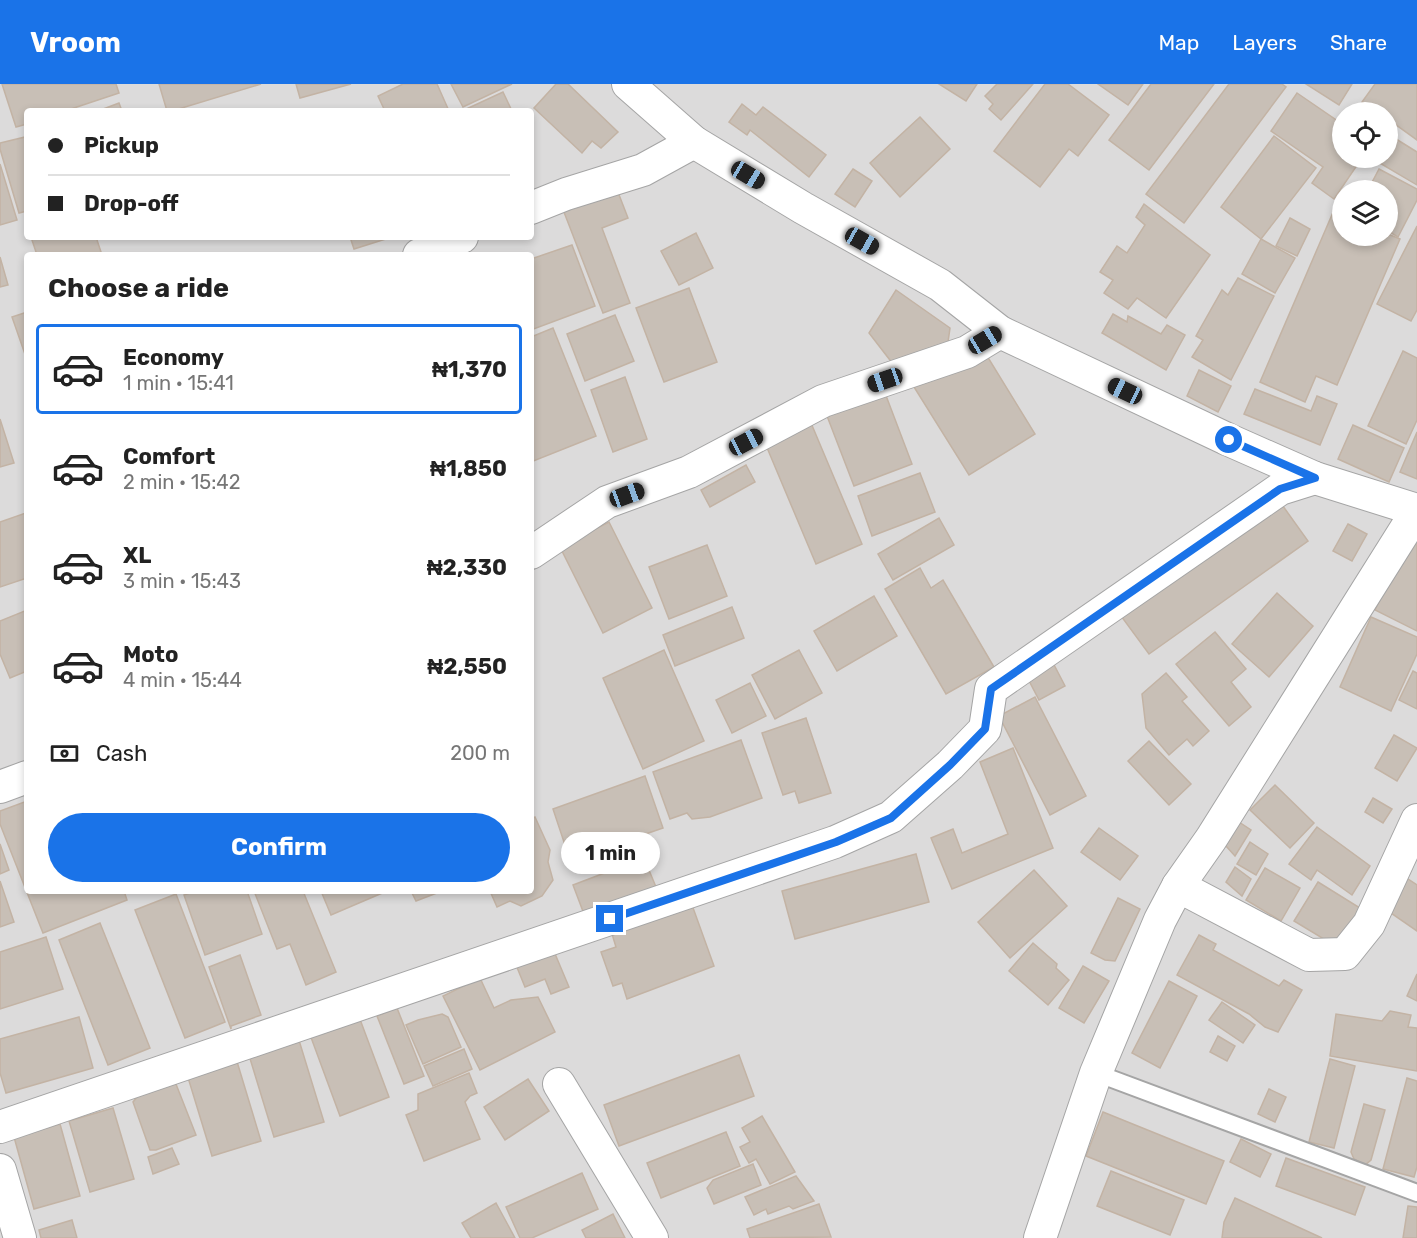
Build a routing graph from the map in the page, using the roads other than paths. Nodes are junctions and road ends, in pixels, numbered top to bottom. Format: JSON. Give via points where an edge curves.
{"nodes":[{"id":1,"x":628,"y":84,"type":"edge"},
{"id":2,"x":694,"y":142,"type":"junction"},
{"id":3,"x":534,"y":207,"type":"edge"},
{"id":4,"x":455,"y":240,"type":"edge"},
{"id":5,"x":426,"y":252,"type":"edge"},
{"id":6,"x":1000,"y":332,"type":"junction"},
{"id":7,"x":1315,"y":478,"type":"junction"},
{"id":8,"x":1417,"y":511,"type":"edge"},
{"id":9,"x":534,"y":551,"type":"edge"},
{"id":10,"x":24,"y":778,"type":"edge"},
{"id":11,"x":0,"y":787,"type":"edge"},
{"id":12,"x":1417,"y":820,"type":"edge"},
{"id":13,"x":1178,"y":886,"type":"junction"},
{"id":14,"x":1096,"y":1073,"type":"junction"},
{"id":15,"x":559,"y":1084,"type":"dead end"},
{"id":16,"x":0,"y":1127,"type":"edge"},
{"id":17,"x":0,"y":1170,"type":"edge"},
{"id":18,"x":1417,"y":1193,"type":"edge"},
{"id":19,"x":20,"y":1238,"type":"edge"},
{"id":20,"x":652,"y":1238,"type":"edge"},
{"id":21,"x":1040,"y":1238,"type":"edge"}],
"edges":[{"from":1,"to":2,"type":"street"},
{"from":2,"to":3,"type":"street","via":[[643,170]]},
{"from":2,"to":6,"type":"street","via":[[940,285]]},
{"from":4,"to":5,"type":"street"},
{"from":6,"to":7,"type":"street"},
{"from":6,"to":9,"type":"street","via":[[968,352],[823,401],[689,472],[607,502]]},
{"from":7,"to":8,"type":"street"},
{"from":7,"to":16,"type":"street","via":[[1280,489],[991,689],[985,729],[891,818],[836,842]]},
{"from":8,"to":13,"type":"street"},
{"from":10,"to":11,"type":"street"},
{"from":12,"to":13,"type":"street","via":[[1369,924],[1345,954],[1309,955]]},
{"from":13,"to":14,"type":"street"},
{"from":14,"to":18,"type":"lane"},
{"from":14,"to":21,"type":"street"},
{"from":15,"to":20,"type":"street"},
{"from":17,"to":19,"type":"street"}]}
